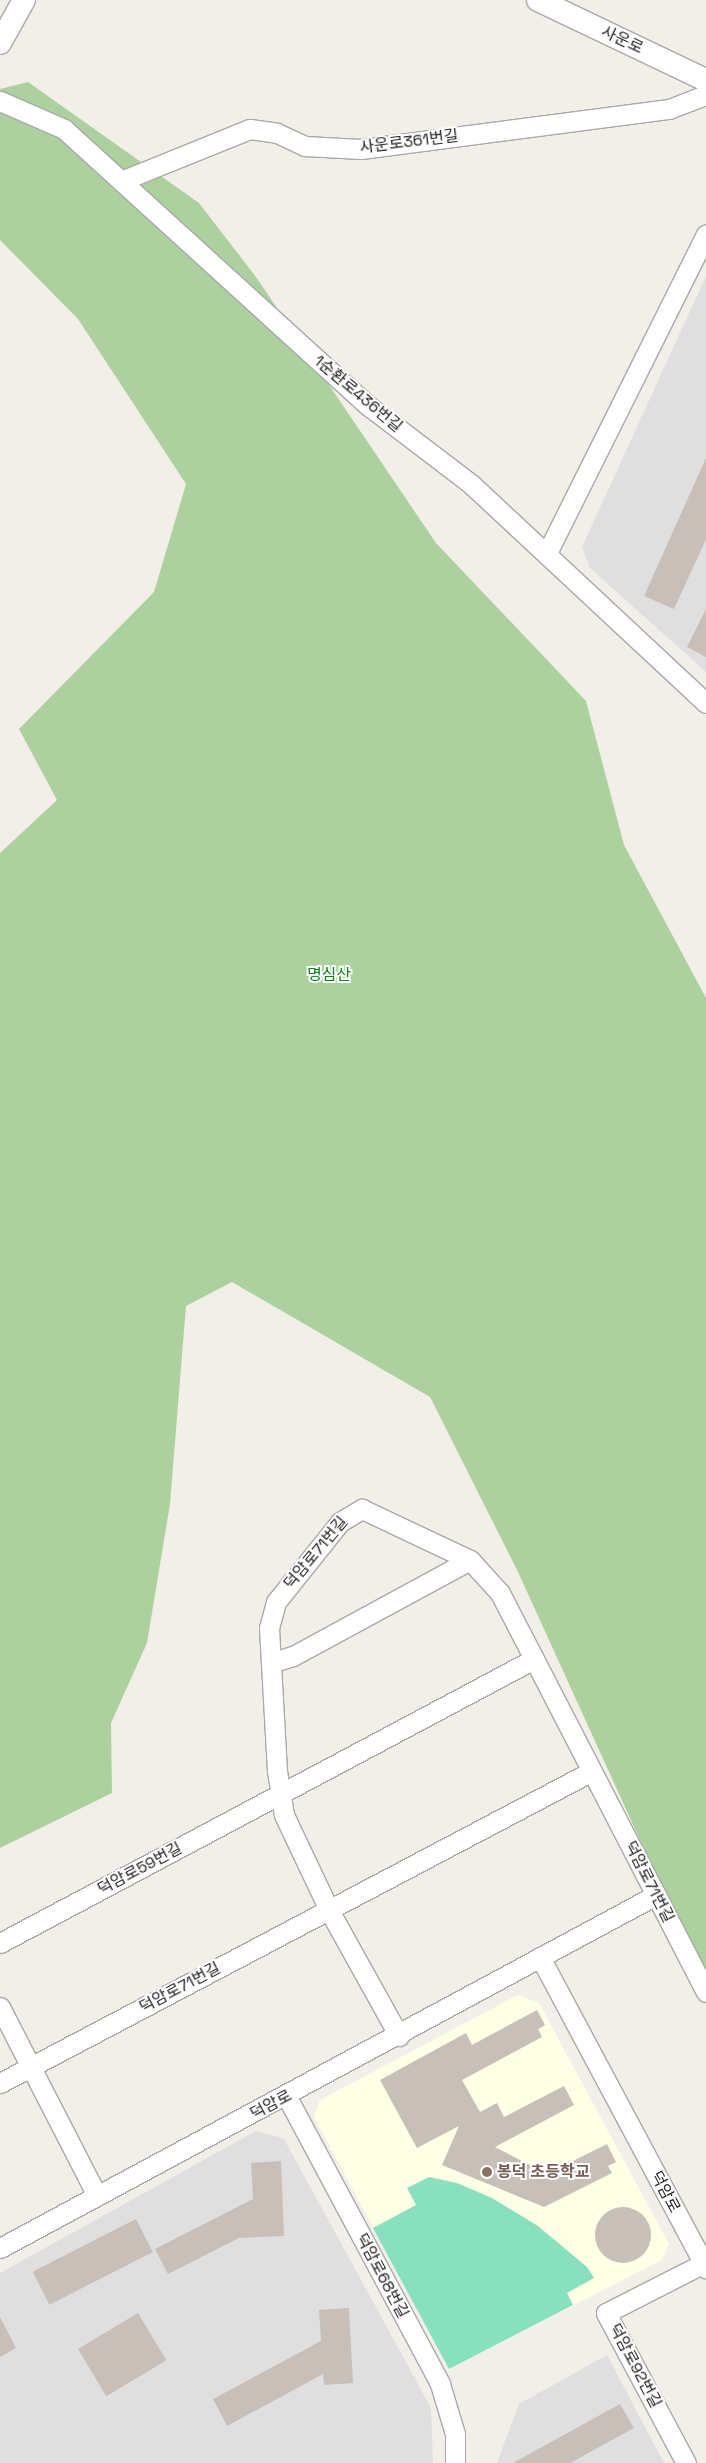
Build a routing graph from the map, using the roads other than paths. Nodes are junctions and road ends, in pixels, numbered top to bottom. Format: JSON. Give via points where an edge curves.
{"nodes":[{"id":1,"x":24,"y":0,"type":"edge"},
{"id":2,"x":538,"y":0,"type":"edge"},
{"id":3,"x":0,"y":44,"type":"edge"},
{"id":4,"x":706,"y":80,"type":"edge"},
{"id":5,"x":706,"y":95,"type":"edge"},
{"id":6,"x":0,"y":101,"type":"edge"},
{"id":7,"x":122,"y":181,"type":"junction"},
{"id":8,"x":706,"y":234,"type":"edge"},
{"id":9,"x":546,"y":553,"type":"junction"},
{"id":10,"x":706,"y":703,"type":"edge"},
{"id":11,"x":470,"y":1560,"type":"junction"},
{"id":12,"x":534,"y":1660,"type":"junction"},
{"id":13,"x":271,"y":1663,"type":"junction"},
{"id":14,"x":592,"y":1771,"type":"junction"},
{"id":15,"x":279,"y":1795,"type":"junction"},
{"id":16,"x":656,"y":1895,"type":"junction"},
{"id":17,"x":329,"y":1910,"type":"junction"},
{"id":18,"x":0,"y":1943,"type":"edge"},
{"id":19,"x":540,"y":1957,"type":"junction"},
{"id":20,"x":706,"y":1992,"type":"edge"},
{"id":21,"x":0,"y":2007,"type":"edge"},
{"id":22,"x":399,"y":2036,"type":"junction"},
{"id":23,"x":31,"y":2067,"type":"junction"},
{"id":24,"x":0,"y":2083,"type":"edge"},
{"id":25,"x":287,"y":2097,"type":"junction"},
{"id":26,"x":96,"y":2196,"type":"junction"},
{"id":27,"x":0,"y":2248,"type":"edge"},
{"id":28,"x":705,"y":2264,"type":"edge"},
{"id":29,"x":455,"y":2463,"type":"edge"},
{"id":30,"x":686,"y":2463,"type":"edge"}],
"edges":[{"from":1,"to":3,"type":"street"},
{"from":2,"to":4,"type":"street","name":"사운로"},
{"from":5,"to":7,"type":"street","name":"사운로361번길","via":[[669,109],[361,149],[305,146],[277,132],[250,129]]},
{"from":6,"to":7,"type":"street","name":"1순환로436번길","via":[[64,129]]},
{"from":7,"to":9,"type":"street","name":"1순환로436번길","via":[[370,407],[471,484]]},
{"from":8,"to":9,"type":"street"},
{"from":9,"to":10,"type":"street","name":"1순환로436번길"},
{"from":11,"to":12,"type":"street","name":"덕암로71번길","via":[[500,1592]]},
{"from":11,"to":13,"type":"street","via":[[302,1651]]},
{"from":11,"to":13,"type":"street","name":"덕암로71번길","via":[[372,1511],[362,1509],[349,1514],[276,1602],[269,1628]]},
{"from":12,"to":14,"type":"street","name":"덕암로71번길"},
{"from":12,"to":15,"type":"street"},
{"from":13,"to":15,"type":"street","name":"덕암로71번길"},
{"from":14,"to":16,"type":"street","name":"덕암로71번길"},
{"from":14,"to":17,"type":"street","name":"덕암로71번길"},
{"from":15,"to":17,"type":"street","name":"덕암로71번길","via":[[284,1815]]},
{"from":15,"to":18,"type":"street","name":"덕암로59번길"},
{"from":16,"to":19,"type":"street","name":"덕암로"},
{"from":16,"to":20,"type":"street","name":"덕암로71번길"},
{"from":17,"to":22,"type":"street","name":"덕암로71번길"},
{"from":17,"to":23,"type":"street","name":"덕암로71번길"},
{"from":19,"to":22,"type":"street","name":"덕암로"},
{"from":19,"to":28,"type":"street","name":"덕암로"},
{"from":21,"to":23,"type":"street"},
{"from":22,"to":25,"type":"street","name":"덕암로"},
{"from":23,"to":24,"type":"street","name":"덕암로71번길"},
{"from":23,"to":26,"type":"street"},
{"from":25,"to":26,"type":"street","name":"덕암로"},
{"from":25,"to":29,"type":"street","name":"덕암로68번길","via":[[440,2384],[455,2434]]},
{"from":26,"to":27,"type":"street","name":"덕암로"},
{"from":28,"to":30,"type":"street","name":"덕암로92번길","via":[[606,2313]]}]}
